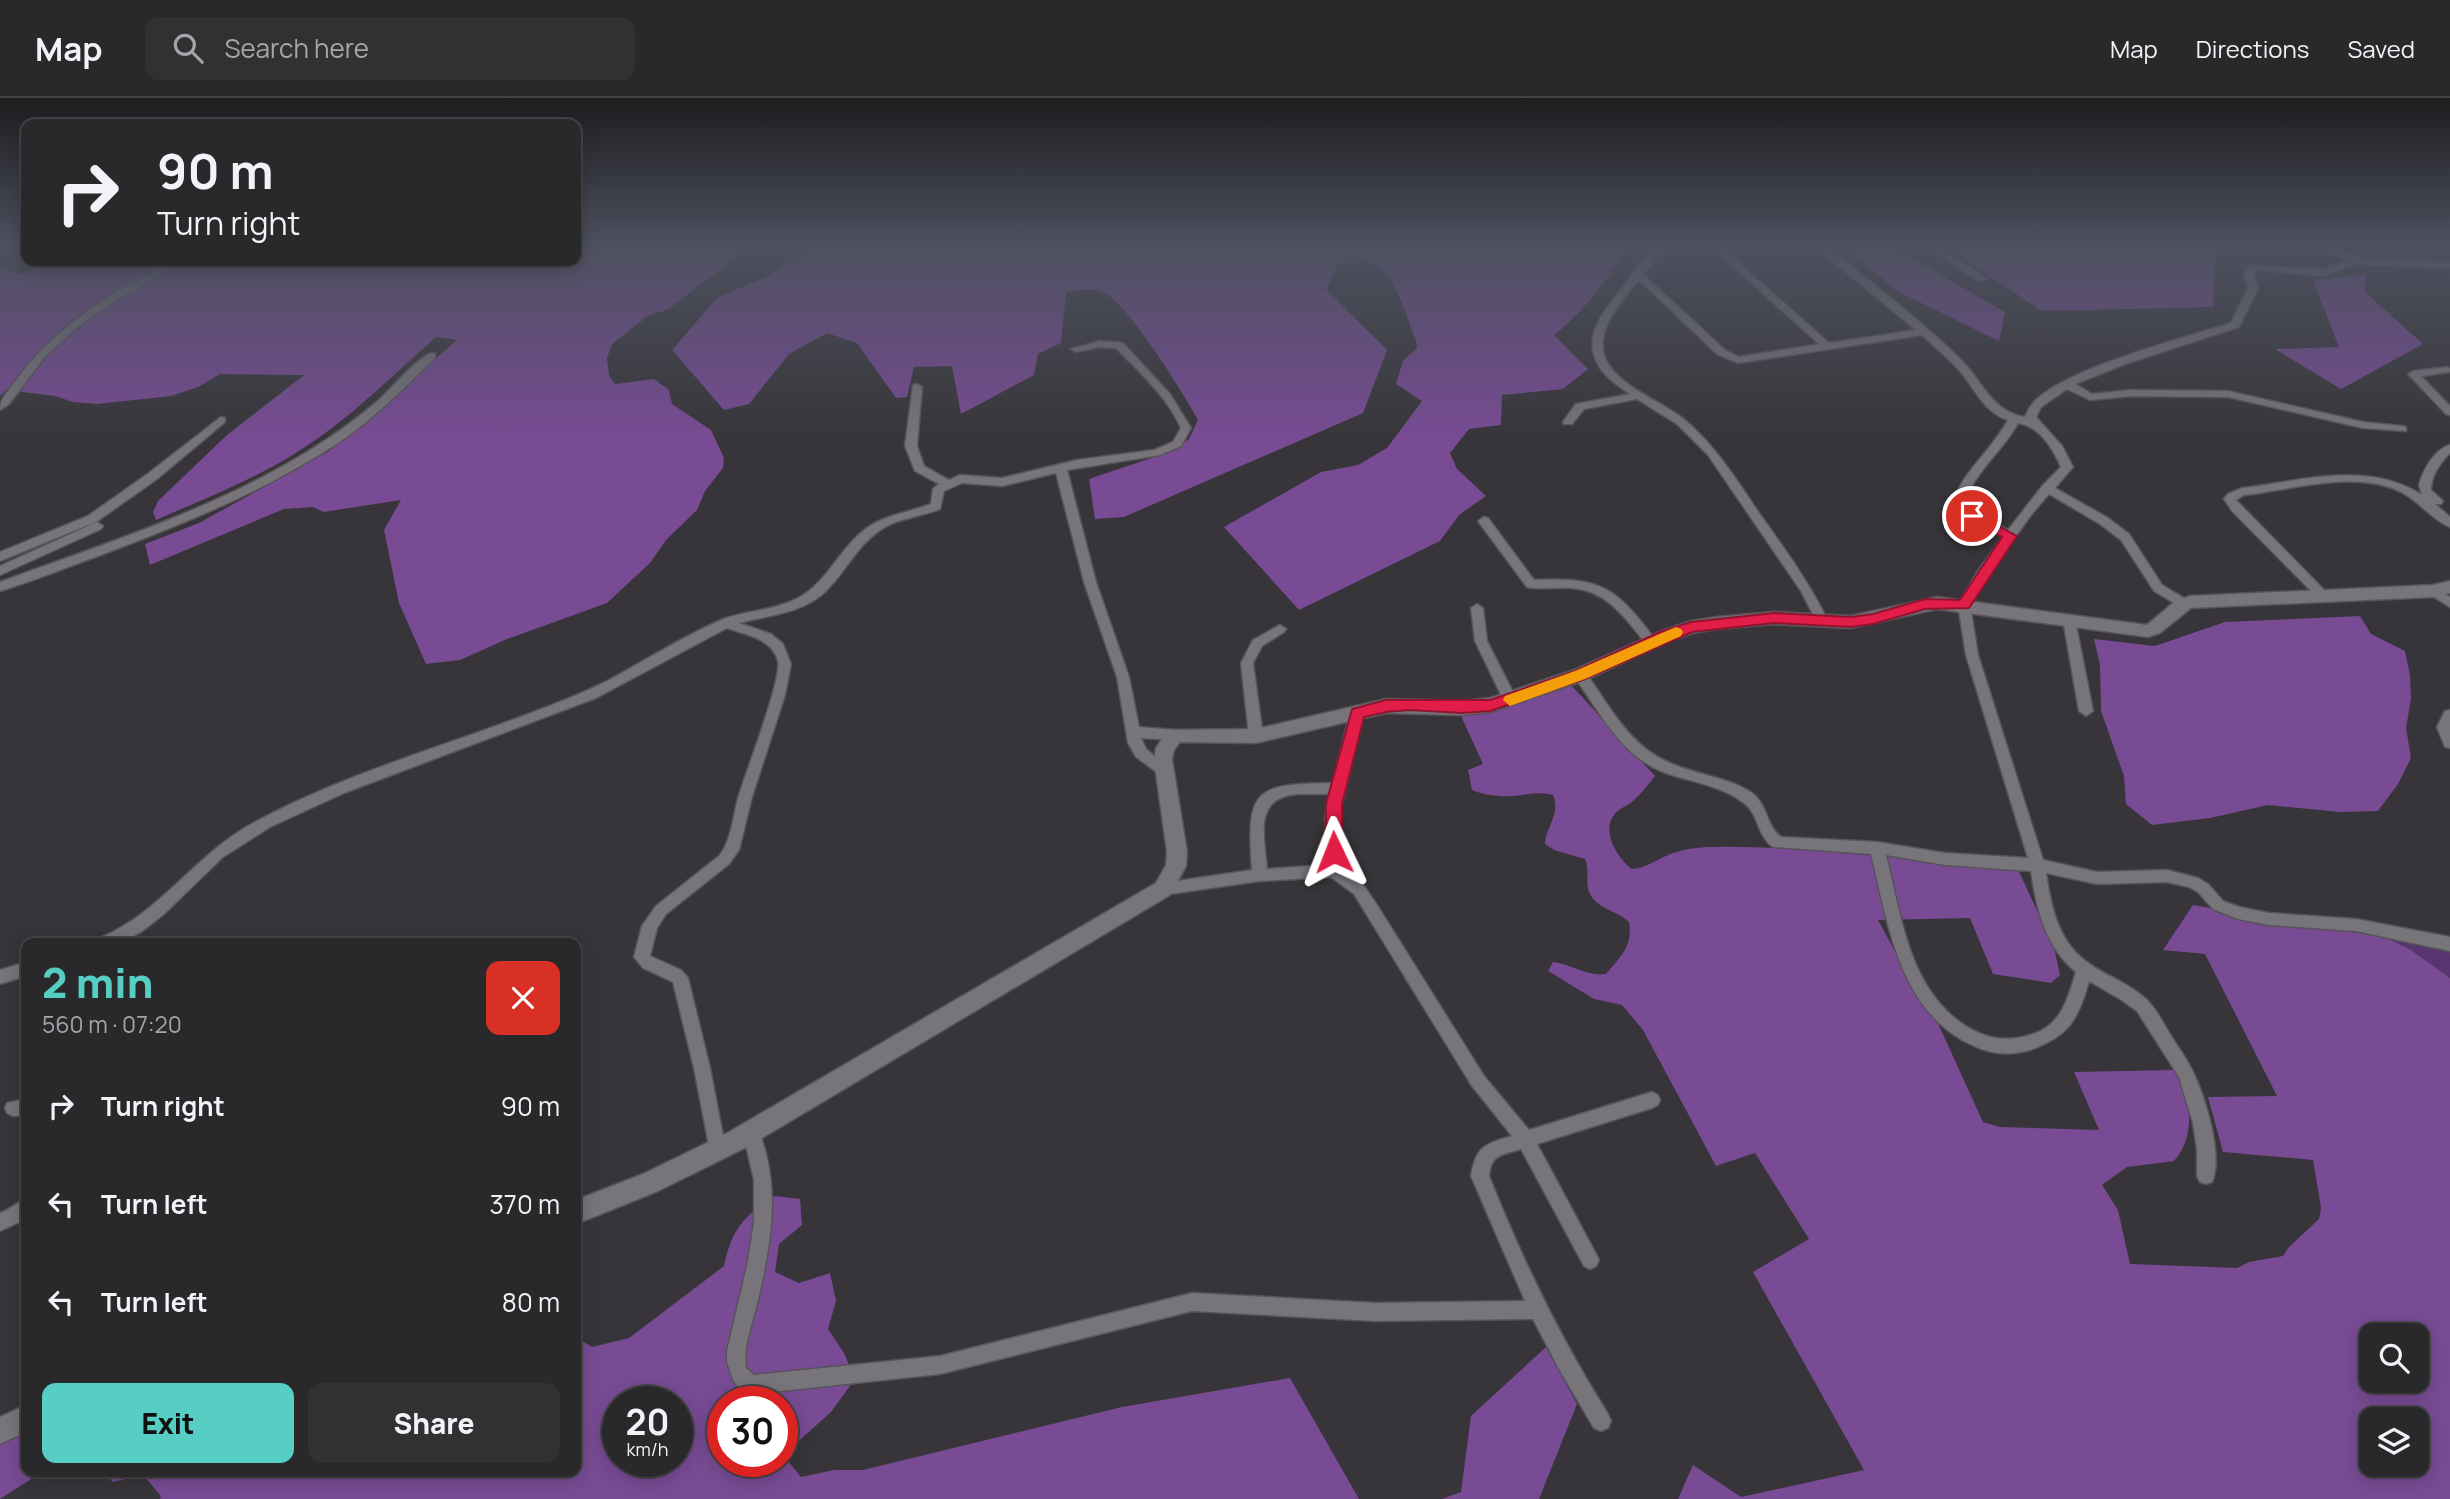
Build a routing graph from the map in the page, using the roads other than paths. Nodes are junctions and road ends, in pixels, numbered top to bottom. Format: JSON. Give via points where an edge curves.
{"nodes":[{"id":1,"x":100,"y":309,"type":"edge"},
{"id":2,"x":1610,"y":309,"type":"edge"},
{"id":3,"x":1676,"y":309,"type":"edge"},
{"id":4,"x":1786,"y":309,"type":"edge"},
{"id":5,"x":1896,"y":309,"type":"edge"},
{"id":6,"x":2242,"y":309,"type":"edge"},
{"id":7,"x":1924,"y":332,"type":"junction"},
{"id":8,"x":1827,"y":346,"type":"junction"},
{"id":9,"x":1076,"y":349,"type":"dead end"},
{"id":10,"x":431,"y":356,"type":"dead end"},
{"id":11,"x":2447,"y":370,"type":"dead end"},
{"id":12,"x":2066,"y":384,"type":"junction"},
{"id":13,"x":917,"y":387,"type":"dead end"},
{"id":14,"x":1639,"y":396,"type":"junction"},
{"id":15,"x":0,"y":407,"type":"edge"},
{"id":16,"x":2450,"y":412,"type":"edge"},
{"id":17,"x":2014,"y":419,"type":"junction"},
{"id":18,"x":221,"y":420,"type":"dead end"},
{"id":19,"x":1568,"y":422,"type":"dead end"},
{"id":20,"x":2033,"y":422,"type":"junction"},
{"id":21,"x":2402,"y":429,"type":"dead end"},
{"id":22,"x":2450,"y":448,"type":"edge"},
{"id":23,"x":1061,"y":468,"type":"junction"},
{"id":24,"x":947,"y":484,"type":"junction"},
{"id":25,"x":2047,"y":488,"type":"junction"},
{"id":26,"x":2450,"y":511,"type":"edge"},
{"id":27,"x":92,"y":519,"type":"junction"},
{"id":28,"x":1484,"y":521,"type":"dead end"},
{"id":29,"x":2450,"y":523,"type":"edge"},
{"id":30,"x":2010,"y":536,"type":"junction"},
{"id":31,"x":0,"y":556,"type":"edge"},
{"id":32,"x":0,"y":571,"type":"edge"},
{"id":33,"x":0,"y":587,"type":"edge"},
{"id":34,"x":2442,"y":589,"type":"edge"},
{"id":35,"x":2323,"y":596,"type":"junction"},
{"id":36,"x":2183,"y":603,"type":"junction"},
{"id":37,"x":2450,"y":603,"type":"edge"},
{"id":38,"x":1964,"y":605,"type":"junction"},
{"id":39,"x":1477,"y":608,"type":"dead end"},
{"id":40,"x":1822,"y":621,"type":"junction"},
{"id":41,"x":2069,"y":621,"type":"junction"},
{"id":42,"x":726,"y":623,"type":"junction"},
{"id":43,"x":1280,"y":629,"type":"dead end"},
{"id":44,"x":1651,"y":642,"type":"junction"},
{"id":45,"x":1580,"y":675,"type":"junction"},
{"id":46,"x":1510,"y":700,"type":"junction"},
{"id":47,"x":2086,"y":711,"type":"dead end"},
{"id":48,"x":1357,"y":713,"type":"junction"},
{"id":49,"x":2450,"y":715,"type":"edge"},
{"id":50,"x":1132,"y":732,"type":"junction"},
{"id":51,"x":1175,"y":736,"type":"junction"},
{"id":52,"x":1256,"y":736,"type":"junction"},
{"id":53,"x":2450,"y":743,"type":"edge"},
{"id":54,"x":1163,"y":769,"type":"junction"},
{"id":55,"x":1338,"y":788,"type":"junction"},
{"id":56,"x":1877,"y":848,"type":"junction"},
{"id":57,"x":2037,"y":865,"type":"junction"},
{"id":58,"x":1334,"y":870,"type":"junction"},
{"id":59,"x":1260,"y":875,"type":"junction"},
{"id":60,"x":1163,"y":889,"type":"junction"},
{"id":61,"x":117,"y":938,"type":"edge"},
{"id":62,"x":2450,"y":944,"type":"edge"},
{"id":63,"x":2084,"y":970,"type":"junction"},
{"id":64,"x":21,"y":971,"type":"edge"},
{"id":65,"x":1,"y":980,"type":"edge"},
{"id":66,"x":1652,"y":1100,"type":"dead end"},
{"id":67,"x":751,"y":1133,"type":"junction"},
{"id":68,"x":1525,"y":1139,"type":"junction"},
{"id":69,"x":718,"y":1151,"type":"junction"},
{"id":70,"x":2206,"y":1177,"type":"dead end"},
{"id":71,"x":581,"y":1210,"type":"edge"},
{"id":72,"x":21,"y":1212,"type":"edge"},
{"id":73,"x":0,"y":1222,"type":"edge"},
{"id":74,"x":1590,"y":1260,"type":"dead end"},
{"id":75,"x":1537,"y":1310,"type":"junction"},
{"id":76,"x":21,"y":1420,"type":"edge"},
{"id":77,"x":1601,"y":1421,"type":"dead end"},
{"id":78,"x":0,"y":1431,"type":"edge"}],
"edges":[{"from":1,"to":15,"type":"street","via":[[42,354]]},
{"from":2,"to":14,"type":"street","via":[[1604,317],[1597,352],[1604,370]]},
{"from":3,"to":8,"type":"street","via":[[1721,352],[1738,360]]},
{"from":4,"to":8,"type":"street"},
{"from":5,"to":7,"type":"street"},
{"from":6,"to":12,"type":"street","via":[[2233,327]]},
{"from":7,"to":8,"type":"street"},
{"from":7,"to":17,"type":"street","via":[[1963,368],[2000,413]]},
{"from":9,"to":23,"type":"street","via":[[1119,345],[1171,401],[1186,428],[1183,437],[1168,449]]},
{"from":10,"to":33,"type":"street","via":[[336,439],[259,483],[170,524]]},
{"from":11,"to":16,"type":"street","via":[[2413,374]]},
{"from":12,"to":20,"type":"street","via":[[2037,405],[2031,413]]},
{"from":12,"to":21,"type":"street","via":[[2090,397],[2228,394],[2363,425]]},
{"from":13,"to":24,"type":"street","via":[[911,446],[919,468]]},
{"from":14,"to":19,"type":"street","via":[[1580,406]]},
{"from":14,"to":40,"type":"street","via":[[1681,422],[1713,453],[1807,590]]},
{"from":17,"to":20,"type":"street"},
{"from":17,"to":30,"type":"street","via":[[2008,434],[1976,467],[1961,496],[1972,516]]},
{"from":18,"to":27,"type":"street"},
{"from":20,"to":25,"type":"street","via":[[2058,448],[2067,467]]},
{"from":22,"to":26,"type":"street","via":[[2439,455],[2424,485],[2425,492]]},
{"from":23,"to":24,"type":"street","via":[[1002,482],[960,479]]},
{"from":23,"to":50,"type":"street","via":[[1090,582],[1123,677]]},
{"from":24,"to":42,"type":"street","via":[[939,489],[936,506],[902,515],[866,535],[830,581],[811,597],[797,605]]},
{"from":25,"to":30,"type":"street"},
{"from":25,"to":36,"type":"street","via":[[2125,537],[2158,588]]},
{"from":27,"to":31,"type":"street"},
{"from":27,"to":32,"type":"street","via":[[103,520]]},
{"from":28,"to":44,"type":"street","via":[[1531,584],[1600,587]]},
{"from":29,"to":35,"type":"street","via":[[2412,493],[2386,482],[2319,482],[2232,496],[2236,508]]},
{"from":30,"to":38,"type":"street"},
{"from":34,"to":35,"type":"street"},
{"from":34,"to":37,"type":"street"},
{"from":35,"to":36,"type":"street"},
{"from":36,"to":41,"type":"street","via":[[2148,631]]},
{"from":38,"to":40,"type":"street","via":[[1937,603],[1873,619]]},
{"from":38,"to":41,"type":"street"},
{"from":38,"to":57,"type":"street","via":[[1972,655]]},
{"from":39,"to":46,"type":"street","via":[[1481,641]]},
{"from":40,"to":44,"type":"street","via":[[1774,618],[1691,627]]},
{"from":41,"to":47,"type":"street"},
{"from":42,"to":61,"type":"street","via":[[572,703],[370,778],[268,822],[203,866],[155,917]]},
{"from":42,"to":69,"type":"street","via":[[767,637],[778,648],[785,664],[778,695],[732,850],[661,910],[650,926],[642,957],[649,965],[671,970],[680,978]]},
{"from":43,"to":52,"type":"street","via":[[1257,643],[1247,663]]},
{"from":44,"to":45,"type":"street"},
{"from":45,"to":46,"type":"street"},
{"from":45,"to":56,"type":"street","via":[[1629,744],[1685,776],[1741,793],[1757,807],[1772,839],[1786,845]]},
{"from":46,"to":48,"type":"street","via":[[1471,708],[1386,706]]},
{"from":48,"to":52,"type":"street"},
{"from":48,"to":55,"type":"street"},
{"from":49,"to":53,"type":"street","via":[[2444,726]]},
{"from":50,"to":51,"type":"street"},
{"from":50,"to":54,"type":"street","via":[[1141,753]]},
{"from":51,"to":52,"type":"street"},
{"from":51,"to":54,"type":"street","via":[[1165,748]]},
{"from":54,"to":60,"type":"street","via":[[1177,852],[1176,866]]},
{"from":55,"to":58,"type":"street","via":[[1332,816]]},
{"from":55,"to":59,"type":"street","via":[[1279,790],[1270,796],[1260,810]]},
{"from":56,"to":57,"type":"street","via":[[1945,859]]},
{"from":56,"to":63,"type":"street","via":[[1904,954],[1944,1018],[1965,1035],[1996,1048],[2051,1036],[2072,1010]]},
{"from":57,"to":62,"type":"street","via":[[2097,877],[2183,879],[2203,888],[2218,905],[2238,913],[2356,925]]},
{"from":57,"to":63,"type":"street","via":[[2051,927],[2065,951]]},
{"from":58,"to":59,"type":"street"},
{"from":58,"to":68,"type":"street","via":[[1359,890],[1478,1081]]},
{"from":59,"to":60,"type":"street"},
{"from":60,"to":67,"type":"street"},
{"from":63,"to":70,"type":"street","via":[[2137,1002],[2183,1070],[2202,1129]]},
{"from":64,"to":65,"type":"street"},
{"from":66,"to":68,"type":"street"},
{"from":67,"to":69,"type":"street"},
{"from":67,"to":75,"type":"street","via":[[764,1195],[735,1368],[753,1385],[940,1366],[1192,1302],[1393,1313]]},
{"from":68,"to":74,"type":"street"},
{"from":68,"to":75,"type":"street","via":[[1491,1150],[1482,1161],[1480,1175]]},
{"from":69,"to":71,"type":"street"},
{"from":72,"to":73,"type":"street"},
{"from":75,"to":77,"type":"street"},
{"from":76,"to":78,"type":"street"}]}
